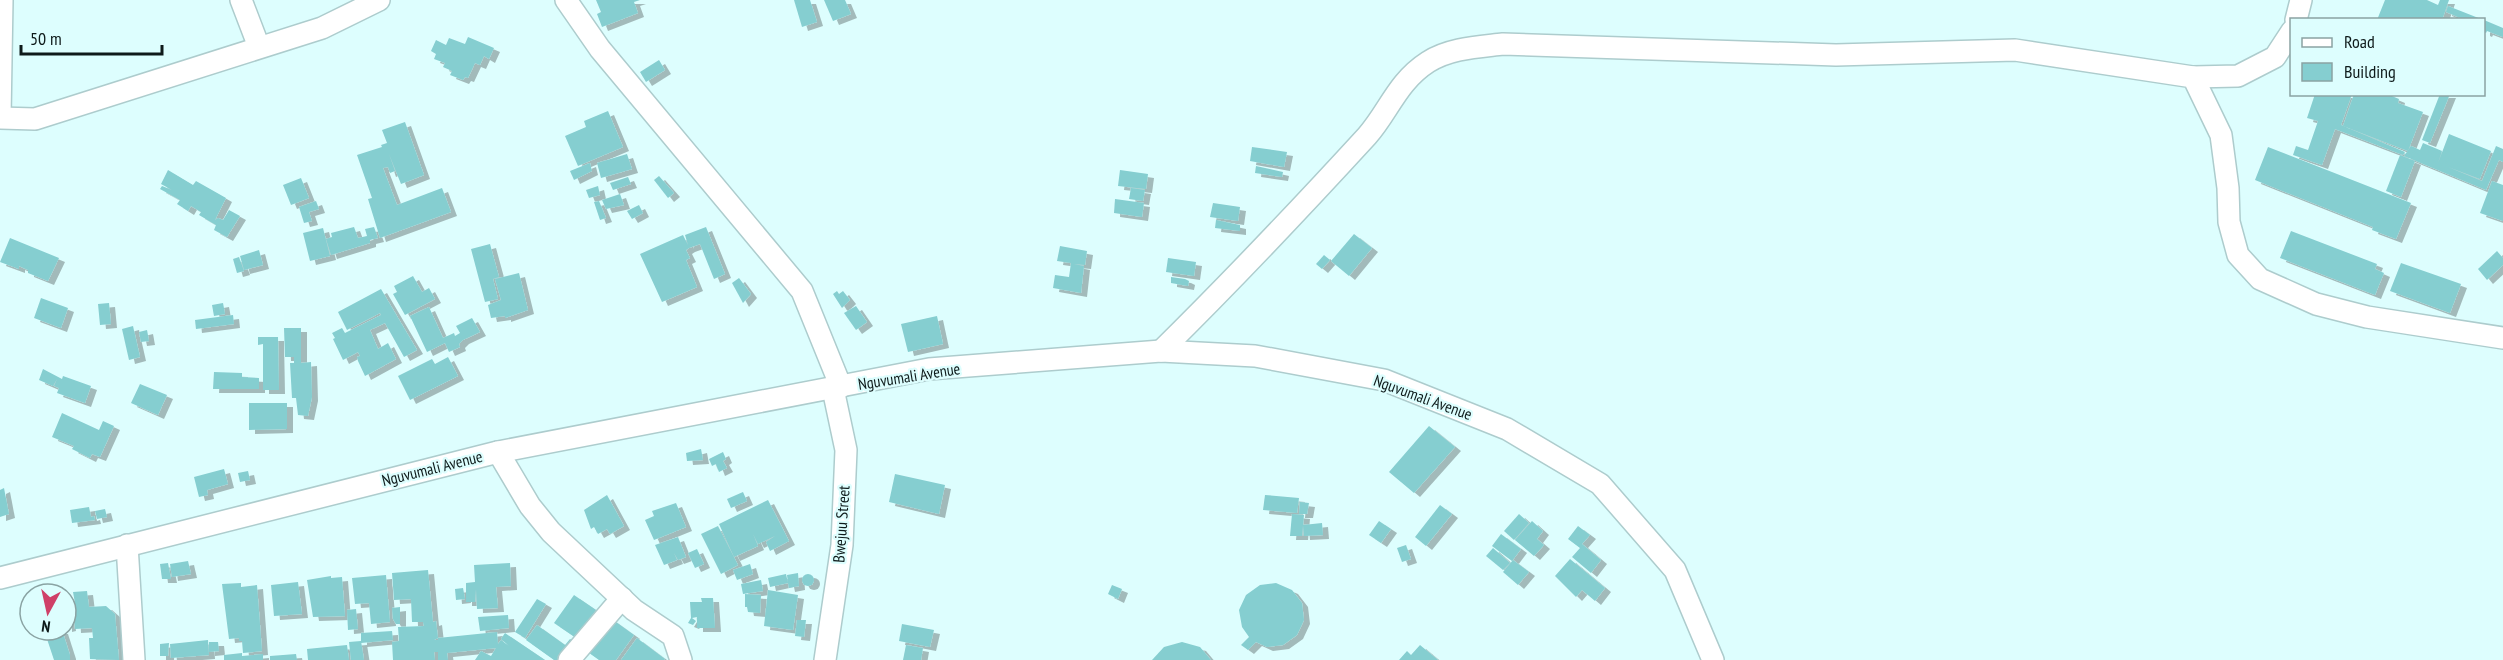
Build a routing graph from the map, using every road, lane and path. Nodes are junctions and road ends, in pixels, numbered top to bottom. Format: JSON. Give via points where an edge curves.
{"nodes":[{"id":1,"x":2,"y":0,"type":"edge"},
{"id":2,"x":240,"y":0,"type":"edge"},
{"id":3,"x":379,"y":0,"type":"edge"},
{"id":4,"x":566,"y":0,"type":"edge"},
{"id":5,"x":2301,"y":0,"type":"edge"},
{"id":6,"x":2296,"y":18,"type":"edge"},
{"id":7,"x":2290,"y":34,"type":"edge"},
{"id":8,"x":259,"y":47,"type":"junction"},
{"id":9,"x":2193,"y":77,"type":"junction"},
{"id":10,"x":0,"y":118,"type":"edge"},
{"id":11,"x":2503,"y":338,"type":"edge"},
{"id":12,"x":1161,"y":351,"type":"junction"},
{"id":13,"x":837,"y":388,"type":"junction"},
{"id":14,"x":498,"y":452,"type":"junction"},
{"id":15,"x":127,"y":545,"type":"junction"},
{"id":16,"x":0,"y":578,"type":"edge"},
{"id":17,"x":622,"y":598,"type":"junction"},
{"id":18,"x":134,"y":660,"type":"edge"},
{"id":19,"x":570,"y":660,"type":"edge"},
{"id":20,"x":681,"y":660,"type":"edge"},
{"id":21,"x":825,"y":660,"type":"edge"},
{"id":22,"x":1713,"y":660,"type":"edge"}],
"edges":[{"from":1,"to":10,"type":"street"},
{"from":2,"to":8,"type":"street"},
{"from":3,"to":8,"type":"street","via":[[322,27]]},
{"from":4,"to":13,"type":"street","name":"Bwejuu Street","via":[[600,49],[801,291]]},
{"from":5,"to":6,"type":"street"},
{"from":7,"to":9,"type":"street","via":[[2275,57],[2238,76]]},
{"from":8,"to":10,"type":"street","via":[[35,119]]},
{"from":9,"to":11,"type":"street","via":[[2221,135],[2229,188],[2229,222],[2238,255],[2260,279],[2316,304],[2367,317]]},
{"from":9,"to":12,"type":"street","via":[[2015,50],[1836,56],[1503,44],[1462,48],[1428,62],[1397,90],[1376,126],[1265,247]]},
{"from":12,"to":13,"type":"street","name":"Nguvumali Avenue","via":[[929,369]]},
{"from":12,"to":22,"type":"street","name":"Nguvumali Avenue","via":[[1255,356],[1384,380],[1507,429],[1600,484],[1675,570]]},
{"from":13,"to":14,"type":"street","name":"Nguvumali Avenue"},
{"from":13,"to":21,"type":"street","name":"Bwejuu Street","via":[[846,450],[842,545]]},
{"from":14,"to":15,"type":"street","name":"Nguvumali Avenue"},
{"from":14,"to":17,"type":"street","via":[[530,506],[551,532]]},
{"from":15,"to":16,"type":"street","name":"Nguvumali Avenue"},
{"from":15,"to":18,"type":"street"},
{"from":17,"to":19,"type":"street"},
{"from":17,"to":20,"type":"street","via":[[673,636]]}]}
